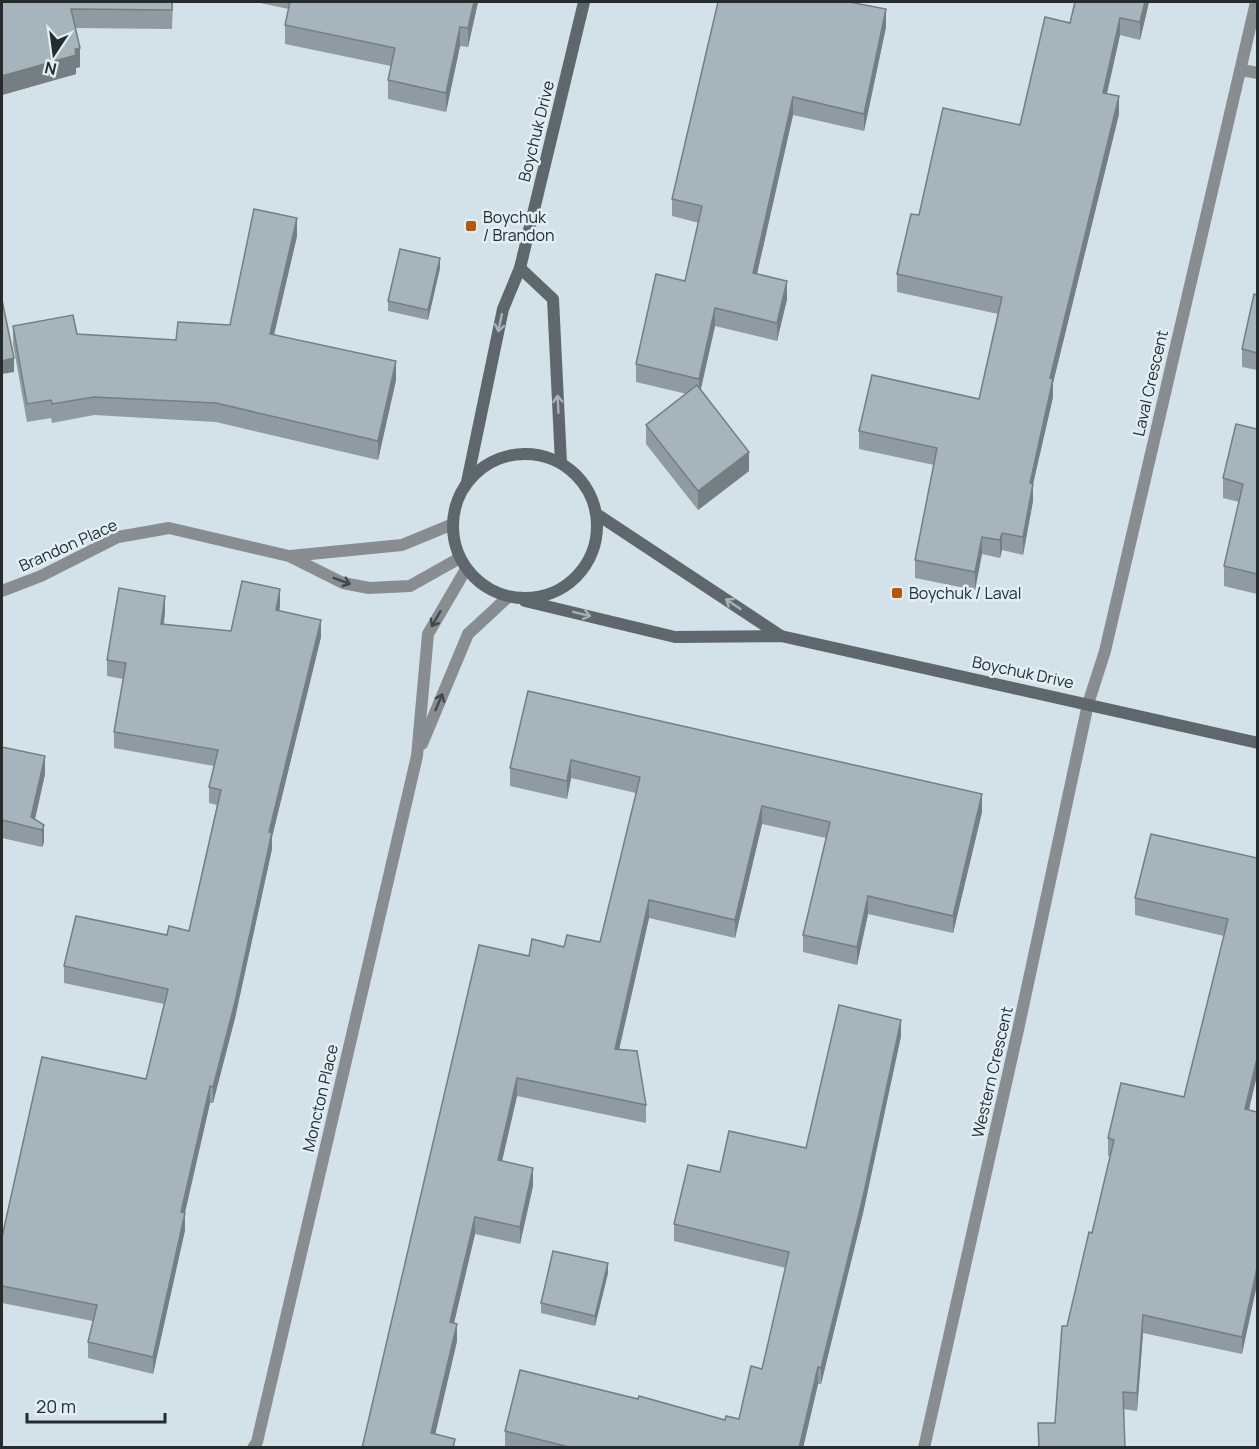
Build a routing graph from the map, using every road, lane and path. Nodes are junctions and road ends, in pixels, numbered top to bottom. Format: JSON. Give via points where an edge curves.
{"nodes":[{"id":1,"x":584,"y":2,"type":"edge"},
{"id":2,"x":1256,"y":2,"type":"edge"},
{"id":3,"x":1241,"y":69,"type":"junction"},
{"id":4,"x":1257,"y":73,"type":"edge"},
{"id":5,"x":520,"y":268,"type":"junction"},
{"id":6,"x":561,"y":463,"type":"junction"},
{"id":7,"x":467,"y":482,"type":"junction"},
{"id":8,"x":597,"y":515,"type":"junction"},
{"id":9,"x":453,"y":524,"type":"junction"},
{"id":10,"x":289,"y":556,"type":"junction"},
{"id":11,"x":462,"y":564,"type":"junction"},
{"id":12,"x":2,"y":591,"type":"edge"},
{"id":13,"x":508,"y":597,"type":"junction"},
{"id":14,"x":525,"y":601,"type":"junction"},
{"id":15,"x":781,"y":636,"type":"junction"},
{"id":16,"x":1088,"y":704,"type":"junction"},
{"id":17,"x":1257,"y":743,"type":"edge"},
{"id":18,"x":417,"y":756,"type":"junction"},
{"id":19,"x":253,"y":1448,"type":"edge"},
{"id":20,"x":924,"y":1448,"type":"edge"}],
"edges":[{"from":1,"to":5,"type":"street","name":"Boychuk Drive"},
{"from":2,"to":3,"type":"street","name":"Laval Crescent"},
{"from":3,"to":4,"type":"street"},
{"from":3,"to":16,"type":"street","name":"Laval Crescent","via":[[1105,651]]},
{"from":6,"to":5,"type":"street","one_way":true,"via":[[553,299]]},
{"from":5,"to":7,"type":"street","name":"Boychuk Drive","one_way":true,"via":[[503,309]]},
{"from":6,"to":7,"type":"street","via":[[542,455],[500,457]]},
{"from":6,"to":8,"type":"street","via":[[579,476]]},
{"from":7,"to":9,"type":"street","via":[[457,500]]},
{"from":8,"to":14,"type":"street","via":[[597,537],[591,558],[578,576],[561,589]]},
{"from":15,"to":8,"type":"street","name":"Boychuk Drive","one_way":true},
{"from":9,"to":10,"type":"street","name":"Brandon Place","via":[[402,545]]},
{"from":9,"to":11,"type":"street"},
{"from":10,"to":11,"type":"street","name":"Brandon Place","one_way":true,"via":[[342,583],[369,588],[410,586]]},
{"from":10,"to":12,"type":"street","name":"Brandon Place","via":[[169,528],[118,537]]},
{"from":11,"to":13,"type":"street","via":[[492,591]]},
{"from":11,"to":18,"type":"street","name":"Moncton Place","one_way":true,"via":[[428,634]]},
{"from":13,"to":14,"type":"street"},
{"from":18,"to":13,"type":"street","name":"Moncton Place","one_way":true,"via":[[468,634]]},
{"from":14,"to":15,"type":"street","name":"Boychuk Drive","one_way":true,"via":[[675,637]]},
{"from":15,"to":16,"type":"street","name":"Boychuk Drive"},
{"from":16,"to":17,"type":"street","name":"Boychuk Drive"},
{"from":16,"to":20,"type":"street","name":"Western Crescent"},
{"from":18,"to":19,"type":"street","name":"Moncton Place"}]}
